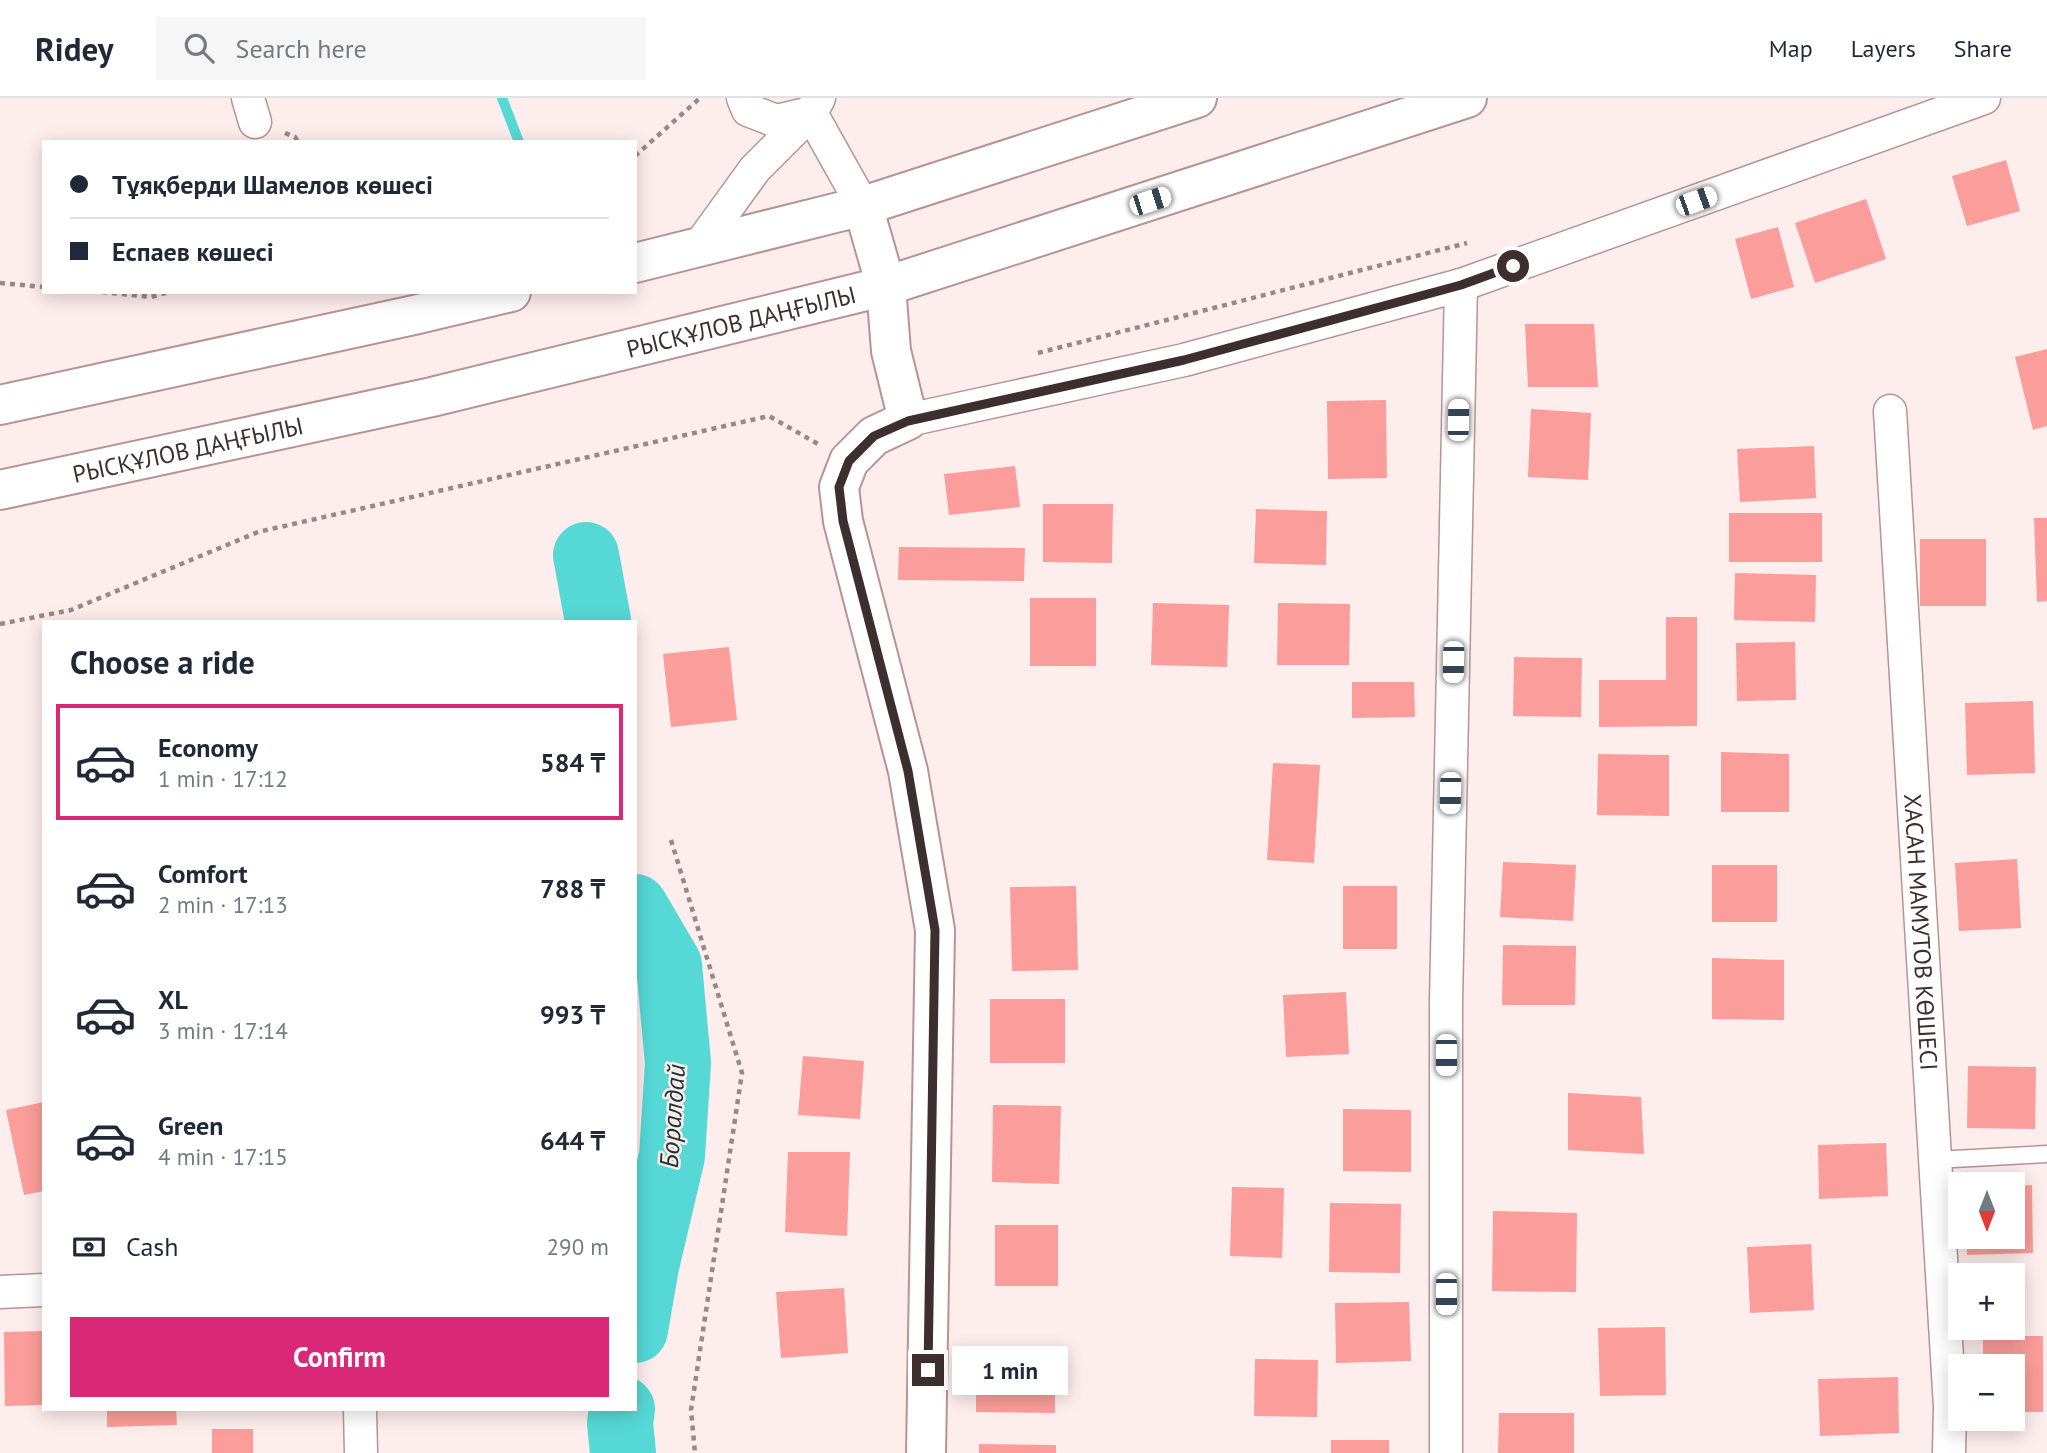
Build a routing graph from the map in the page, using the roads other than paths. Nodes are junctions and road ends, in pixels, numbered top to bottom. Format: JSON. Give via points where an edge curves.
{"nodes":[{"id":1,"x":743,"y":98,"type":"edge"},
{"id":2,"x":1196,"y":98,"type":"edge"},
{"id":3,"x":1466,"y":98,"type":"edge"},
{"id":4,"x":1984,"y":98,"type":"edge"},
{"id":5,"x":815,"y":106,"type":"edge"},
{"id":6,"x":863,"y":206,"type":"junction"},
{"id":7,"x":697,"y":248,"type":"junction"},
{"id":8,"x":637,"y":263,"type":"edge"},
{"id":9,"x":1461,"y":285,"type":"junction"},
{"id":10,"x":886,"y":286,"type":"junction"},
{"id":11,"x":502,"y":294,"type":"edge"},
{"id":12,"x":0,"y":405,"type":"edge"},
{"id":13,"x":1890,"y":411,"type":"dead end"},
{"id":14,"x":908,"y":421,"type":"junction"},
{"id":15,"x":0,"y":490,"type":"edge"},
{"id":16,"x":2047,"y":1154,"type":"edge"},
{"id":17,"x":1935,"y":1160,"type":"junction"},
{"id":18,"x":42,"y":1290,"type":"edge"},
{"id":19,"x":0,"y":1292,"type":"edge"},
{"id":20,"x":360,"y":1411,"type":"edge"},
{"id":21,"x":361,"y":1453,"type":"edge"},
{"id":22,"x":926,"y":1453,"type":"edge"},
{"id":23,"x":1446,"y":1453,"type":"edge"},
{"id":24,"x":1950,"y":1453,"type":"edge"}],
"edges":[{"from":1,"to":5,"type":"street","via":[[748,110],[776,121]]},
{"from":2,"to":6,"type":"main road"},
{"from":3,"to":10,"type":"main road","name":"РЫСҚҰЛОВ ДАҢҒЫЛЫ"},
{"from":4,"to":9,"type":"street"},
{"from":5,"to":6,"type":"street"},
{"from":5,"to":7,"type":"street","via":[[755,169]]},
{"from":6,"to":7,"type":"main road"},
{"from":6,"to":10,"type":"main road"},
{"from":7,"to":8,"type":"main road"},
{"from":9,"to":14,"type":"street","via":[[1184,360]]},
{"from":9,"to":23,"type":"street","via":[[1446,1002]]},
{"from":10,"to":14,"type":"main road","via":[[891,351]]},
{"from":10,"to":15,"type":"main road","name":"РЫСҚҰЛОВ ДАҢҒЫЛЫ","via":[[432,397]]},
{"from":11,"to":12,"type":"main road"},
{"from":13,"to":17,"type":"street","name":"ХАСАН МАМУТОВ КӨШЕСІ"},
{"from":14,"to":22,"type":"main road","via":[[874,436],[849,461],[839,487],[843,521],[908,771],[935,930]]},
{"from":16,"to":17,"type":"lane"},
{"from":17,"to":24,"type":"street","name":"ХАСАН МАМУТОВ КӨШЕСІ"},
{"from":18,"to":19,"type":"street"},
{"from":20,"to":21,"type":"street"}]}
